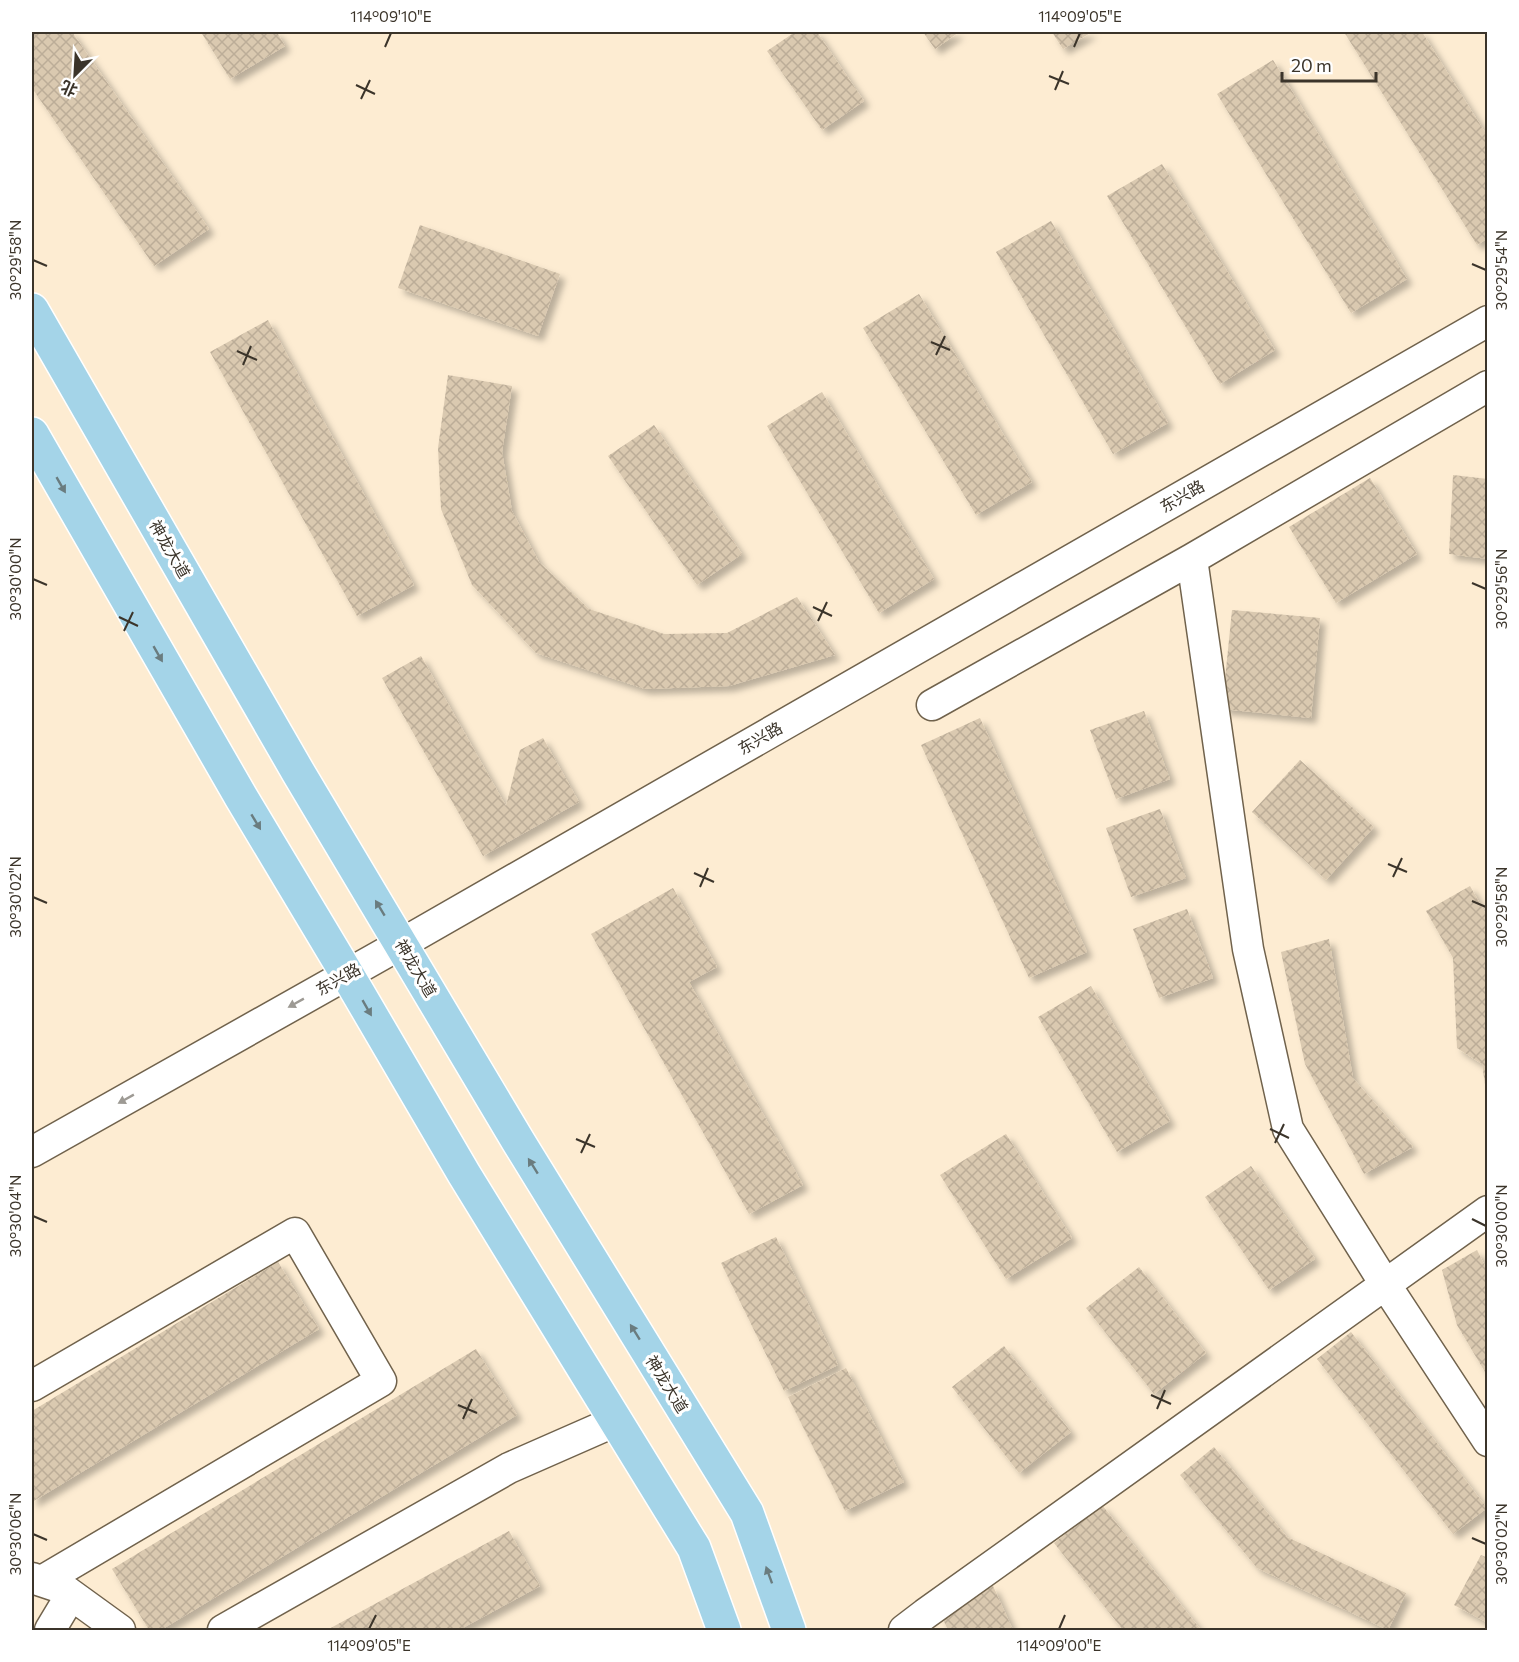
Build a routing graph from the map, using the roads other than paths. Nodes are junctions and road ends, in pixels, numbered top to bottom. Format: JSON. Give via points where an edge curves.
{"nodes":[{"id":1,"x":32,"y":310,"type":"edge"},
{"id":2,"x":1488,"y":321,"type":"edge"},
{"id":3,"x":1488,"y":386,"type":"edge"},
{"id":4,"x":32,"y":434,"type":"edge"},
{"id":5,"x":1192,"y":559,"type":"junction"},
{"id":6,"x":932,"y":705,"type":"dead end"},
{"id":7,"x":401,"y":944,"type":"junction"},
{"id":8,"x":347,"y":974,"type":"junction"},
{"id":9,"x":32,"y":1152,"type":"edge"},
{"id":10,"x":1488,"y":1211,"type":"edge"},
{"id":11,"x":1384,"y":1284,"type":"junction"},
{"id":12,"x":32,"y":1386,"type":"edge"},
{"id":13,"x":616,"y":1421,"type":"junction"},
{"id":14,"x":1488,"y":1441,"type":"edge"},
{"id":15,"x":37,"y":1580,"type":"edge"},
{"id":16,"x":71,"y":1595,"type":"junction"},
{"id":17,"x":920,"y":1625,"type":"edge"},
{"id":18,"x":50,"y":1630,"type":"edge"},
{"id":19,"x":120,"y":1630,"type":"edge"},
{"id":20,"x":223,"y":1630,"type":"edge"},
{"id":21,"x":724,"y":1630,"type":"edge"},
{"id":22,"x":789,"y":1630,"type":"edge"}],
"edges":[{"from":7,"to":1,"type":"main road","name":"神龙大道","one_way":true},
{"from":2,"to":7,"type":"street","name":"东兴路"},
{"from":3,"to":5,"type":"street"},
{"from":4,"to":8,"type":"main road","one_way":true},
{"from":5,"to":6,"type":"street"},
{"from":5,"to":11,"type":"street","via":[[1248,949],[1288,1130]]},
{"from":7,"to":8,"type":"street","name":"东兴路"},
{"from":22,"to":7,"type":"main road","name":"神龙大道","one_way":true,"via":[[747,1513]]},
{"from":8,"to":9,"type":"street","name":"东兴路","one_way":true},
{"from":8,"to":13,"type":"main road","one_way":true},
{"from":10,"to":11,"type":"street"},
{"from":11,"to":14,"type":"street"},
{"from":11,"to":17,"type":"street"},
{"from":12,"to":15,"type":"street","via":[[295,1233],[381,1381]]},
{"from":13,"to":20,"type":"street","via":[[509,1468]]},
{"from":13,"to":21,"type":"main road","via":[[694,1548]]},
{"from":15,"to":16,"type":"street"},
{"from":16,"to":18,"type":"street"},
{"from":16,"to":19,"type":"street"}]}
